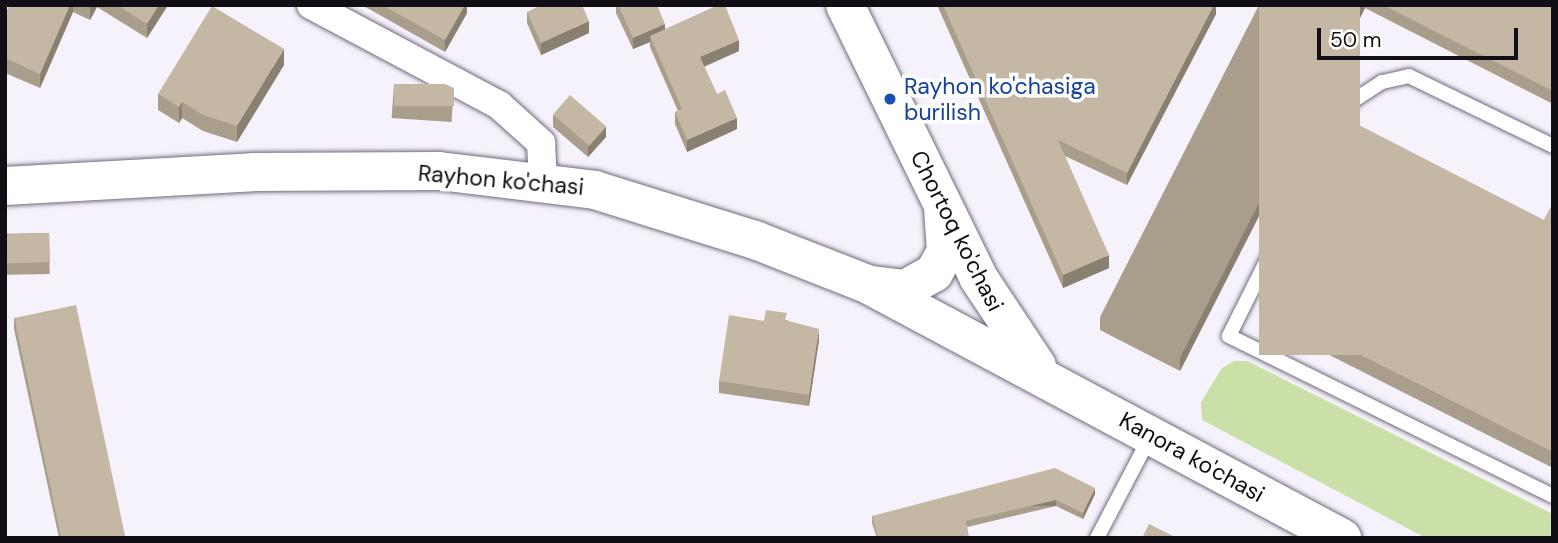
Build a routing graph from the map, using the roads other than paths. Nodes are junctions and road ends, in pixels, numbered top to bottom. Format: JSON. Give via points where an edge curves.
{"nodes":[{"id":1,"x":311,"y":5,"type":"edge"},
{"id":2,"x":845,"y":5,"type":"edge"},
{"id":3,"x":1553,"y":146,"type":"edge"},
{"id":4,"x":543,"y":180,"type":"junction"},
{"id":5,"x":5,"y":186,"type":"edge"},
{"id":6,"x":940,"y":202,"type":"junction"},
{"id":7,"x":867,"y":284,"type":"junction"},
{"id":8,"x":1043,"y":373,"type":"junction"},
{"id":9,"x":1151,"y":436,"type":"junction"},
{"id":10,"x":1553,"y":496,"type":"edge"},
{"id":11,"x":1097,"y":538,"type":"edge"},
{"id":12,"x":1342,"y":538,"type":"edge"}],
"edges":[{"from":1,"to":4,"type":"street","via":[[499,105],[541,143]]},
{"from":2,"to":6,"type":"street","name":"Chortoq ko'chasi"},
{"from":3,"to":10,"type":"lane","via":[[1409,76],[1382,82],[1353,101],[1331,132],[1229,336]]},
{"from":4,"to":5,"type":"street","name":"Rayhon ko'chasi","via":[[439,172],[253,172]]},
{"from":4,"to":7,"type":"street","name":"Rayhon ko'chasi","via":[[647,203]]},
{"from":6,"to":7,"type":"street","via":[[947,241],[934,273],[905,289]]},
{"from":6,"to":8,"type":"street","name":"Chortoq ko'chasi","via":[[1003,320]]},
{"from":7,"to":8,"type":"street","name":"Rayhon ko'chasi"},
{"from":8,"to":9,"type":"street","name":"Kanora ko'chasi"},
{"from":9,"to":11,"type":"lane"},
{"from":9,"to":12,"type":"street","name":"Kanora ko'chasi"}]}
